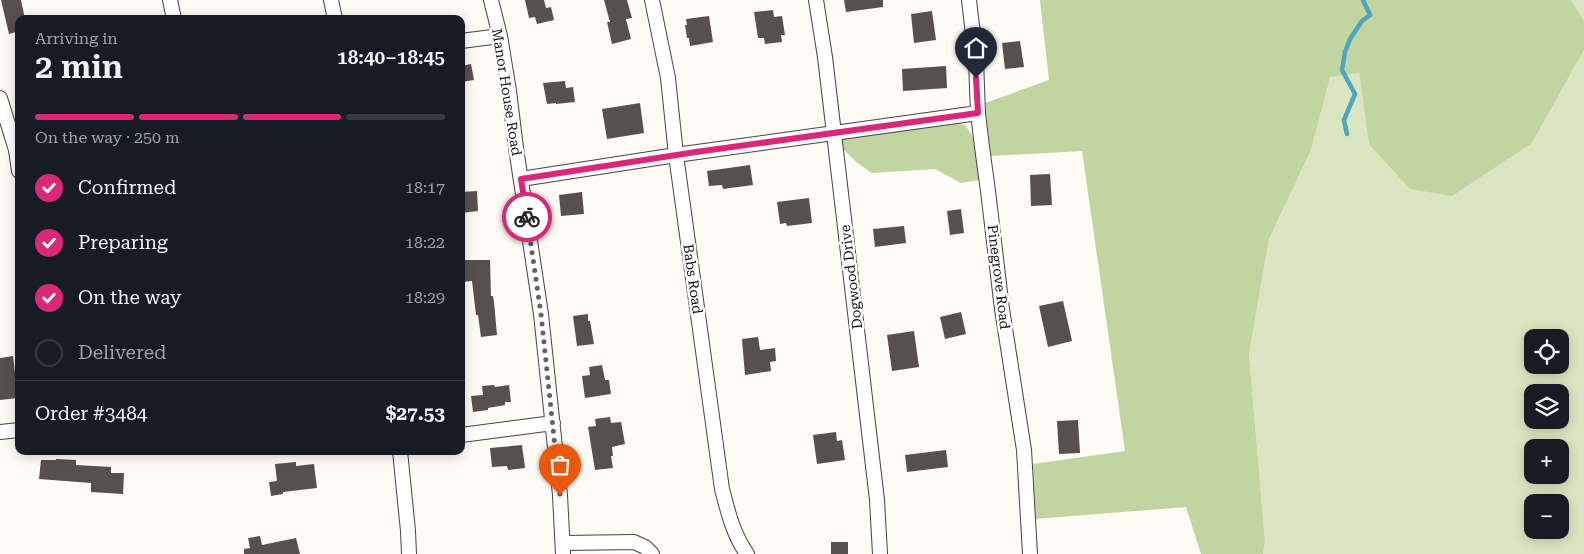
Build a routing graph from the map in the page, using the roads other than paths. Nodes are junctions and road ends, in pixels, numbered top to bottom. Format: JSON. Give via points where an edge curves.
{"nodes":[{"id":1,"x":170,"y":0,"type":"edge"},
{"id":2,"x":331,"y":0,"type":"edge"},
{"id":3,"x":491,"y":0,"type":"edge"},
{"id":4,"x":652,"y":0,"type":"edge"},
{"id":5,"x":816,"y":0,"type":"edge"},
{"id":6,"x":969,"y":0,"type":"edge"},
{"id":7,"x":173,"y":15,"type":"edge"},
{"id":8,"x":334,"y":15,"type":"edge"},
{"id":9,"x":500,"y":36,"type":"junction"},
{"id":10,"x":465,"y":40,"type":"edge"},
{"id":11,"x":0,"y":98,"type":"edge"},
{"id":12,"x":978,"y":113,"type":"junction"},
{"id":13,"x":833,"y":133,"type":"junction"},
{"id":14,"x":10,"y":136,"type":"edge"},
{"id":15,"x":15,"y":148,"type":"edge"},
{"id":16,"x":676,"y":155,"type":"junction"},
{"id":17,"x":521,"y":179,"type":"junction"},
{"id":18,"x":553,"y":423,"type":"junction"},
{"id":19,"x":15,"y":430,"type":"edge"},
{"id":20,"x":0,"y":432,"type":"edge"},
{"id":21,"x":465,"y":434,"type":"edge"},
{"id":22,"x":400,"y":455,"type":"edge"},
{"id":23,"x":563,"y":548,"type":"edge"},
{"id":24,"x":409,"y":554,"type":"edge"},
{"id":25,"x":652,"y":554,"type":"edge"},
{"id":26,"x":747,"y":554,"type":"edge"},
{"id":27,"x":880,"y":554,"type":"edge"},
{"id":28,"x":1030,"y":554,"type":"edge"}],
"edges":[{"from":1,"to":7,"type":"street"},
{"from":2,"to":8,"type":"street"},
{"from":3,"to":9,"type":"street","name":"Manor House Road"},
{"from":4,"to":16,"type":"street","name":"Babs Road","via":[[668,78]]},
{"from":5,"to":13,"type":"street","name":"Dogwood Drive"},
{"from":6,"to":12,"type":"street","name":"Pinegrove Road"},
{"from":9,"to":10,"type":"street"},
{"from":9,"to":17,"type":"street","name":"Manor House Road"},
{"from":11,"to":14,"type":"street"},
{"from":12,"to":13,"type":"street"},
{"from":12,"to":28,"type":"street","name":"Pinegrove Road","via":[[1002,308],[1024,450]]},
{"from":13,"to":16,"type":"street"},
{"from":13,"to":27,"type":"street","name":"Dogwood Drive","via":[[878,500]]},
{"from":14,"to":15,"type":"street"},
{"from":16,"to":17,"type":"street"},
{"from":16,"to":26,"type":"street","name":"Babs Road","via":[[722,489],[730,522]]},
{"from":17,"to":18,"type":"street","name":"Manor House Road","via":[[539,297]]},
{"from":18,"to":21,"type":"street"},
{"from":18,"to":23,"type":"street","name":"Manor House Road"},
{"from":19,"to":20,"type":"street"},
{"from":22,"to":24,"type":"street"},
{"from":23,"to":25,"type":"street","name":"Manor House Road","via":[[634,542]]}]}
